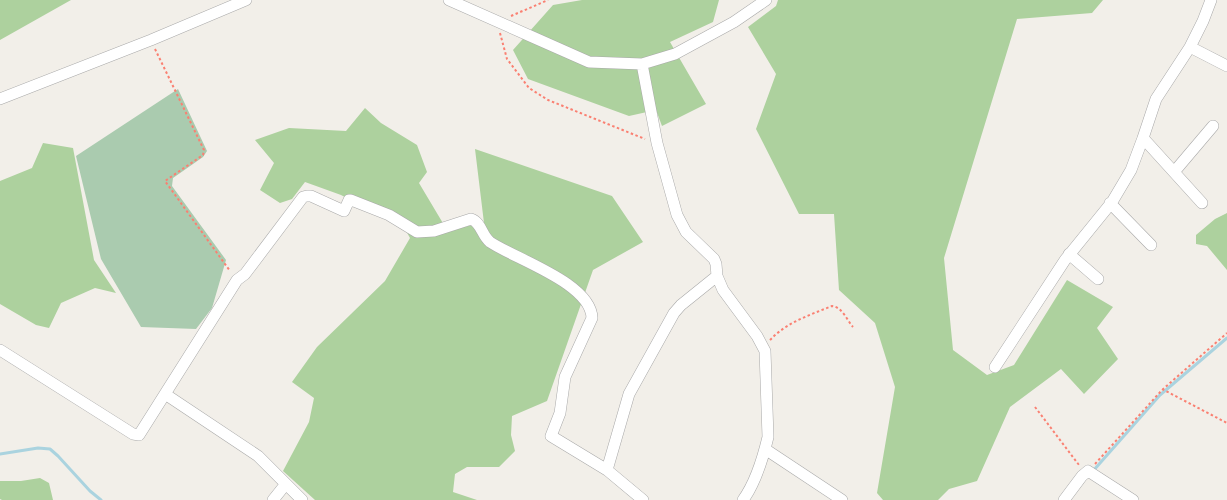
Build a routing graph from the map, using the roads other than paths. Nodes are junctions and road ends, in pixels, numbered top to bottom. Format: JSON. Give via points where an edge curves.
{"nodes":[{"id":1,"x":246,"y":0,"type":"edge"},
{"id":2,"x":449,"y":0,"type":"edge"},
{"id":3,"x":766,"y":0,"type":"edge"},
{"id":4,"x":1211,"y":0,"type":"edge"},
{"id":5,"x":1190,"y":47,"type":"junction"},
{"id":6,"x":642,"y":64,"type":"junction"},
{"id":7,"x":1227,"y":66,"type":"edge"},
{"id":8,"x":0,"y":99,"type":"edge"},
{"id":9,"x":1213,"y":126,"type":"dead end"},
{"id":10,"x":1144,"y":138,"type":"junction"},
{"id":11,"x":1174,"y":172,"type":"junction"},
{"id":12,"x":1202,"y":203,"type":"dead end"},
{"id":13,"x":1110,"y":204,"type":"junction"},
{"id":14,"x":1151,"y":245,"type":"dead end"},
{"id":15,"x":1070,"y":254,"type":"junction"},
{"id":16,"x":717,"y":276,"type":"junction"},
{"id":17,"x":1098,"y":279,"type":"dead end"},
{"id":18,"x":0,"y":350,"type":"edge"},
{"id":19,"x":995,"y":367,"type":"dead end"},
{"id":20,"x":165,"y":394,"type":"junction"},
{"id":21,"x":765,"y":450,"type":"junction"},
{"id":22,"x":607,"y":470,"type":"junction"},
{"id":23,"x":285,"y":485,"type":"junction"},
{"id":24,"x":273,"y":500,"type":"edge"},
{"id":25,"x":302,"y":500,"type":"edge"},
{"id":26,"x":642,"y":500,"type":"edge"},
{"id":27,"x":744,"y":500,"type":"edge"},
{"id":28,"x":842,"y":500,"type":"edge"},
{"id":29,"x":1064,"y":500,"type":"edge"},
{"id":30,"x":1133,"y":500,"type":"edge"}],
"edges":[{"from":1,"to":8,"type":"street"},
{"from":2,"to":6,"type":"street","via":[[588,62]]},
{"from":3,"to":6,"type":"street","via":[[734,22],[675,54]]},
{"from":4,"to":5,"type":"street"},
{"from":5,"to":7,"type":"street"},
{"from":5,"to":10,"type":"street","via":[[1156,99]]},
{"from":6,"to":16,"type":"street","via":[[657,143],[681,224],[714,259]]},
{"from":9,"to":11,"type":"street"},
{"from":10,"to":11,"type":"street"},
{"from":10,"to":13,"type":"street","via":[[1131,170]]},
{"from":11,"to":12,"type":"street"},
{"from":13,"to":14,"type":"street"},
{"from":13,"to":15,"type":"street"},
{"from":15,"to":17,"type":"street"},
{"from":15,"to":19,"type":"street"},
{"from":16,"to":21,"type":"street","via":[[723,290],[763,347],[768,436]]},
{"from":16,"to":22,"type":"street","via":[[682,305],[670,321],[629,394]]},
{"from":18,"to":20,"type":"street","via":[[133,434],[139,435]]},
{"from":20,"to":22,"type":"street","via":[[237,280],[245,274],[303,197],[344,211],[351,200],[389,215],[417,232],[434,231],[472,219],[487,240],[555,275],[588,304],[592,318],[565,377],[560,413],[551,436]]},
{"from":20,"to":23,"type":"street","via":[[258,456]]},
{"from":21,"to":27,"type":"street"},
{"from":21,"to":28,"type":"street"},
{"from":22,"to":26,"type":"street"},
{"from":23,"to":24,"type":"street"},
{"from":23,"to":25,"type":"street"},
{"from":29,"to":30,"type":"street","via":[[1087,472]]}]}
